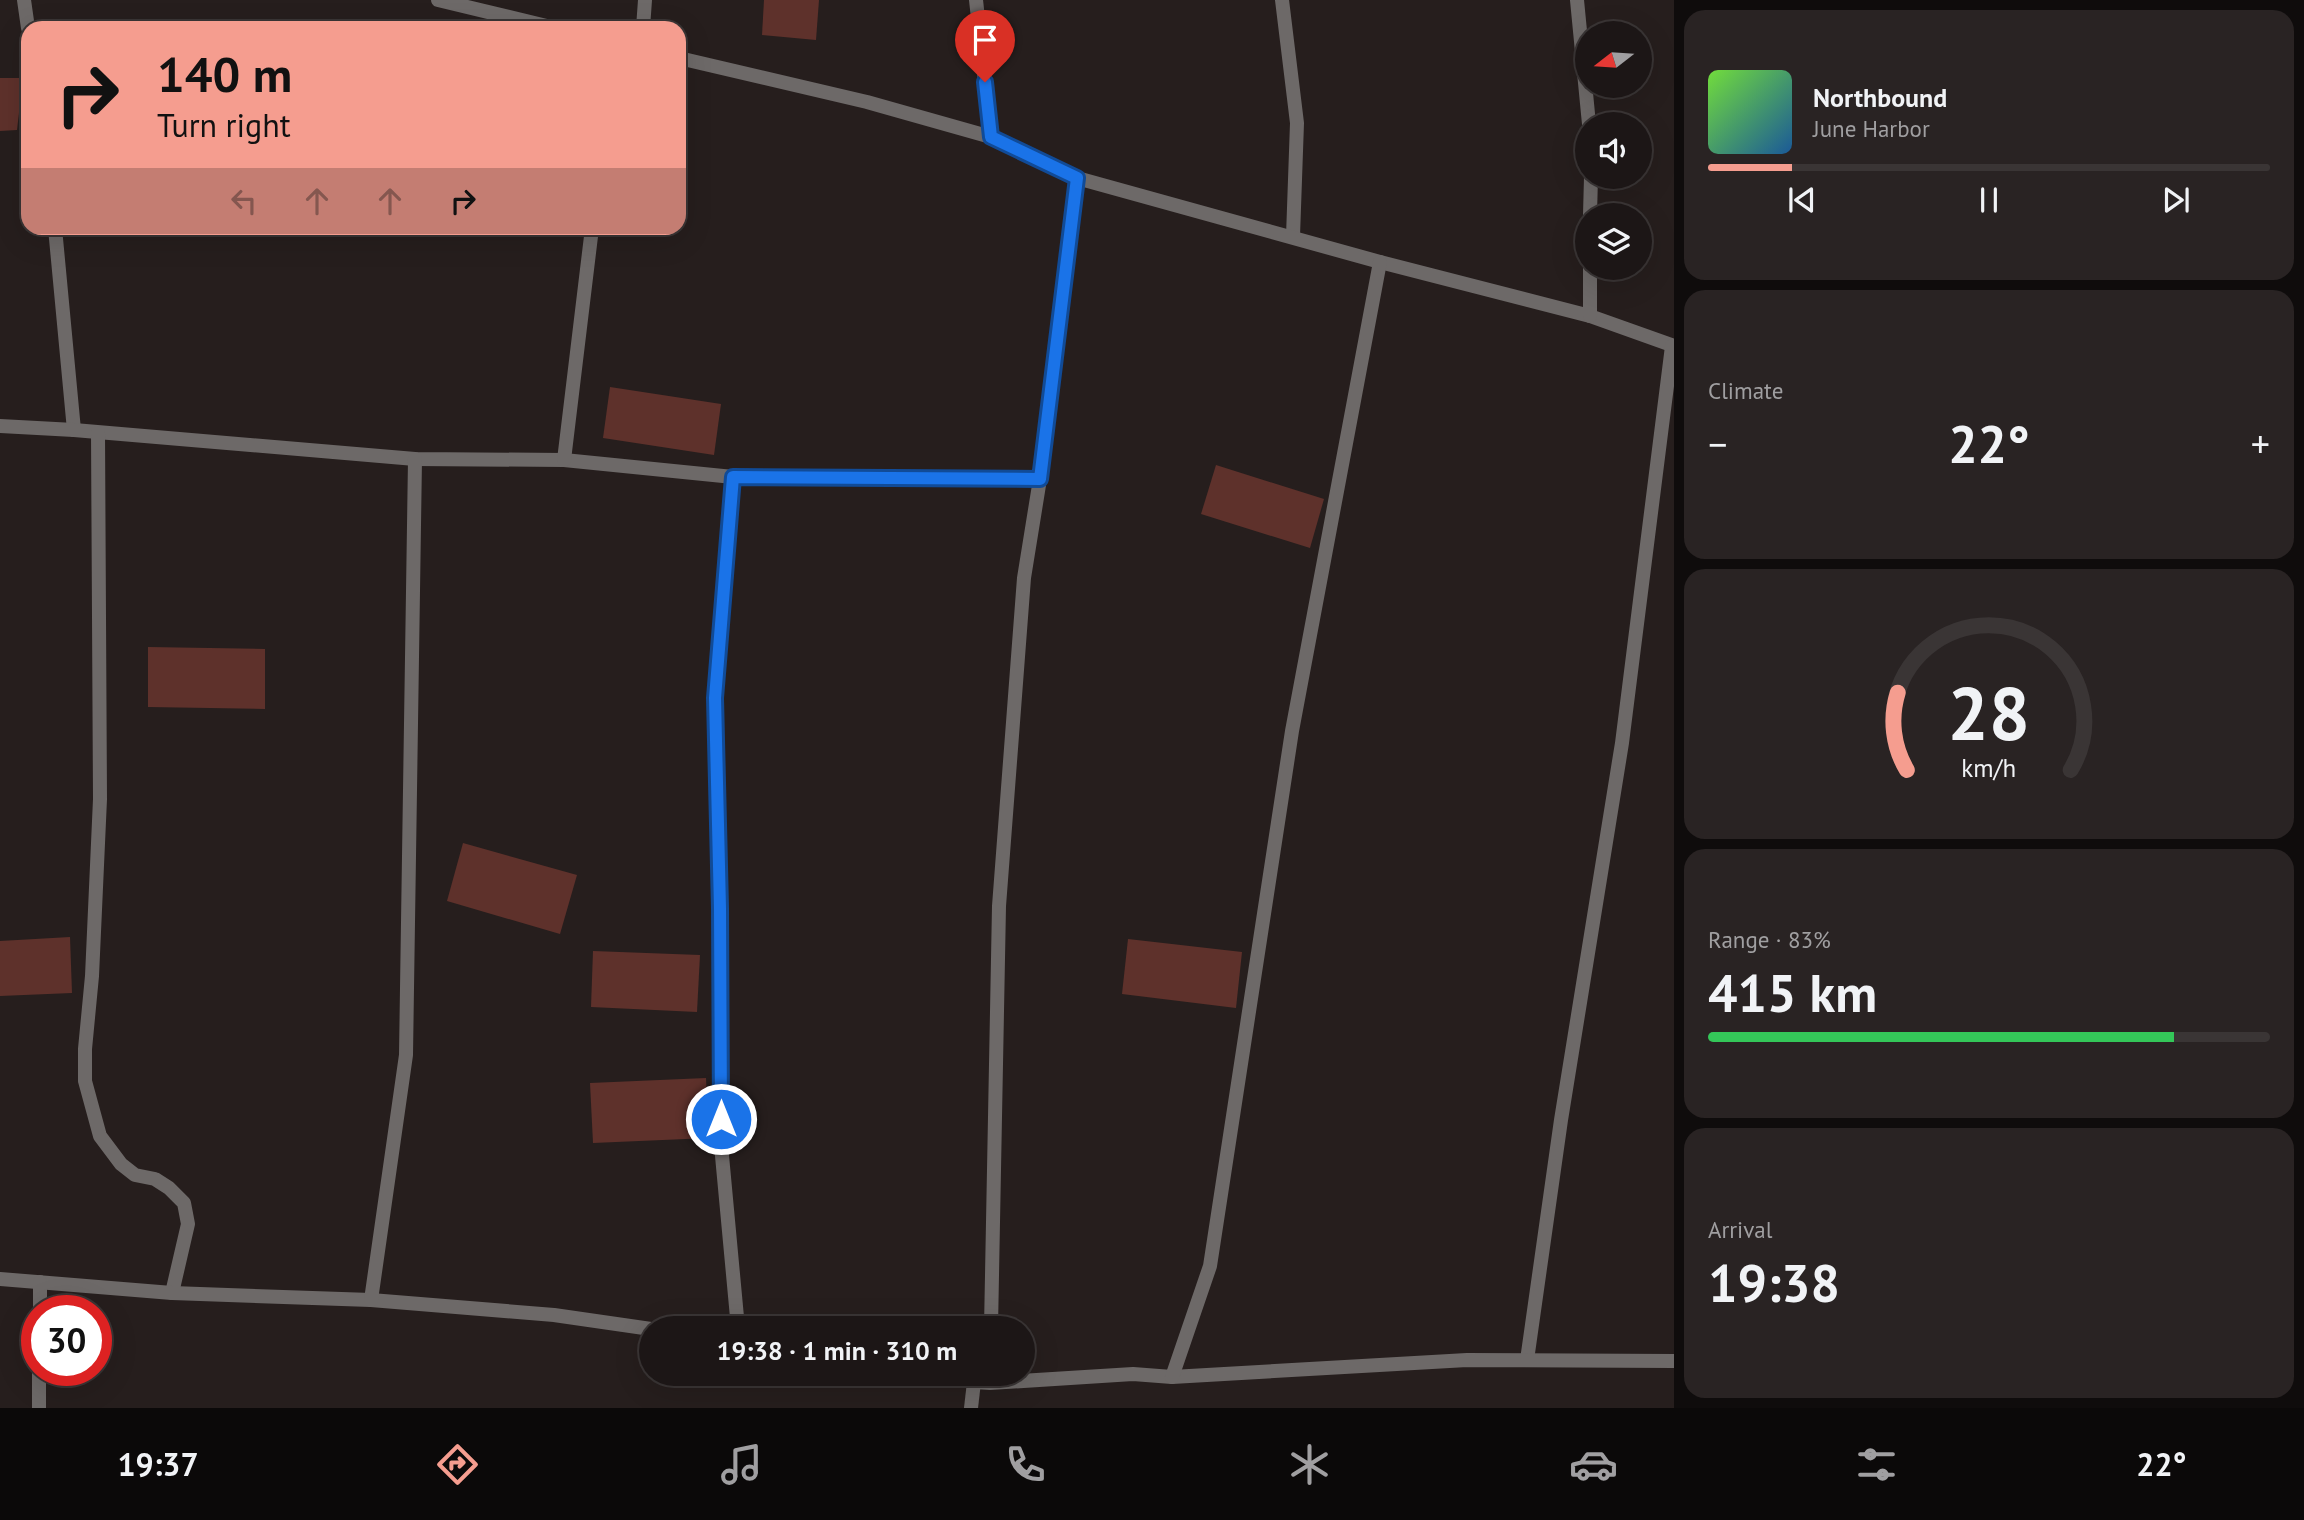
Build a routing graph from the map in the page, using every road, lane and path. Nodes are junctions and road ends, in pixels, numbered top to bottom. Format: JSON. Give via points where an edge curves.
{"nodes":[{"id":1,"x":24,"y":0,"type":"edge"},
{"id":2,"x":438,"y":0,"type":"edge"},
{"id":3,"x":645,"y":0,"type":"edge"},
{"id":4,"x":976,"y":0,"type":"edge"},
{"id":5,"x":1282,"y":0,"type":"edge"},
{"id":6,"x":1577,"y":0,"type":"edge"},
{"id":7,"x":28,"y":21,"type":"edge"},
{"id":8,"x":526,"y":21,"type":"edge"},
{"id":9,"x":644,"y":21,"type":"edge"},
{"id":10,"x":686,"y":60,"type":"edge"},
{"id":11,"x":1588,"y":112,"type":"edge"},
{"id":12,"x":991,"y":137,"type":"junction"},
{"id":13,"x":1077,"y":178,"type":"junction"},
{"id":14,"x":56,"y":235,"type":"edge"},
{"id":15,"x":591,"y":235,"type":"edge"},
{"id":16,"x":1293,"y":236,"type":"junction"},
{"id":17,"x":1380,"y":261,"type":"junction"},
{"id":18,"x":1590,"y":280,"type":"edge"},
{"id":19,"x":1590,"y":316,"type":"junction"},
{"id":20,"x":1673,"y":346,"type":"edge"},
{"id":21,"x":0,"y":426,"type":"edge"},
{"id":22,"x":74,"y":429,"type":"junction"},
{"id":23,"x":98,"y":433,"type":"junction"},
{"id":24,"x":415,"y":459,"type":"junction"},
{"id":25,"x":564,"y":460,"type":"junction"},
{"id":26,"x":733,"y":477,"type":"junction"},
{"id":27,"x":1040,"y":479,"type":"junction"},
{"id":28,"x":0,"y":1279,"type":"edge"},
{"id":29,"x":40,"y":1282,"type":"junction"},
{"id":30,"x":172,"y":1293,"type":"junction"},
{"id":31,"x":40,"y":1295,"type":"edge"},
{"id":32,"x":371,"y":1300,"type":"junction"},
{"id":33,"x":737,"y":1316,"type":"edge"},
{"id":34,"x":991,"y":1316,"type":"edge"},
{"id":35,"x":639,"y":1327,"type":"edge"},
{"id":36,"x":1527,"y":1360,"type":"junction"},
{"id":37,"x":1674,"y":1361,"type":"edge"},
{"id":38,"x":1035,"y":1377,"type":"edge"},
{"id":39,"x":1172,"y":1377,"type":"junction"},
{"id":40,"x":39,"y":1386,"type":"edge"},
{"id":41,"x":974,"y":1386,"type":"edge"},
{"id":42,"x":39,"y":1408,"type":"edge"},
{"id":43,"x":971,"y":1408,"type":"edge"}],
"edges":[{"from":1,"to":7,"type":"street"},
{"from":2,"to":8,"type":"street"},
{"from":3,"to":9,"type":"street"},
{"from":4,"to":12,"type":"street"},
{"from":5,"to":16,"type":"street","via":[[1297,123]]},
{"from":6,"to":11,"type":"street"},
{"from":10,"to":12,"type":"street"},
{"from":12,"to":13,"type":"street"},
{"from":13,"to":16,"type":"street"},
{"from":13,"to":27,"type":"street"},
{"from":14,"to":22,"type":"street"},
{"from":15,"to":25,"type":"street"},
{"from":16,"to":17,"type":"street"},
{"from":17,"to":19,"type":"street"},
{"from":17,"to":39,"type":"street","via":[[1292,731],[1210,1266]]},
{"from":18,"to":19,"type":"street"},
{"from":19,"to":20,"type":"street"},
{"from":20,"to":36,"type":"street","via":[[1622,743]]},
{"from":21,"to":22,"type":"street"},
{"from":22,"to":23,"type":"street"},
{"from":23,"to":24,"type":"street"},
{"from":23,"to":30,"type":"street","via":[[100,799],[85,1080],[100,1136],[121,1164],[135,1175],[155,1179],[184,1203],[188,1224]]},
{"from":24,"to":25,"type":"street"},
{"from":24,"to":32,"type":"street","via":[[406,1055]]},
{"from":25,"to":26,"type":"street"},
{"from":26,"to":27,"type":"street"},
{"from":26,"to":33,"type":"street","via":[[715,698],[721,1145]]},
{"from":27,"to":34,"type":"street","via":[[1024,578],[999,906]]},
{"from":28,"to":29,"type":"street"},
{"from":29,"to":30,"type":"street"},
{"from":29,"to":31,"type":"street"},
{"from":30,"to":32,"type":"street"},
{"from":32,"to":35,"type":"street","via":[[554,1315]]},
{"from":36,"to":37,"type":"street"},
{"from":36,"to":39,"type":"street"},
{"from":38,"to":39,"type":"street"},
{"from":40,"to":42,"type":"street"},
{"from":41,"to":43,"type":"street"}]}
